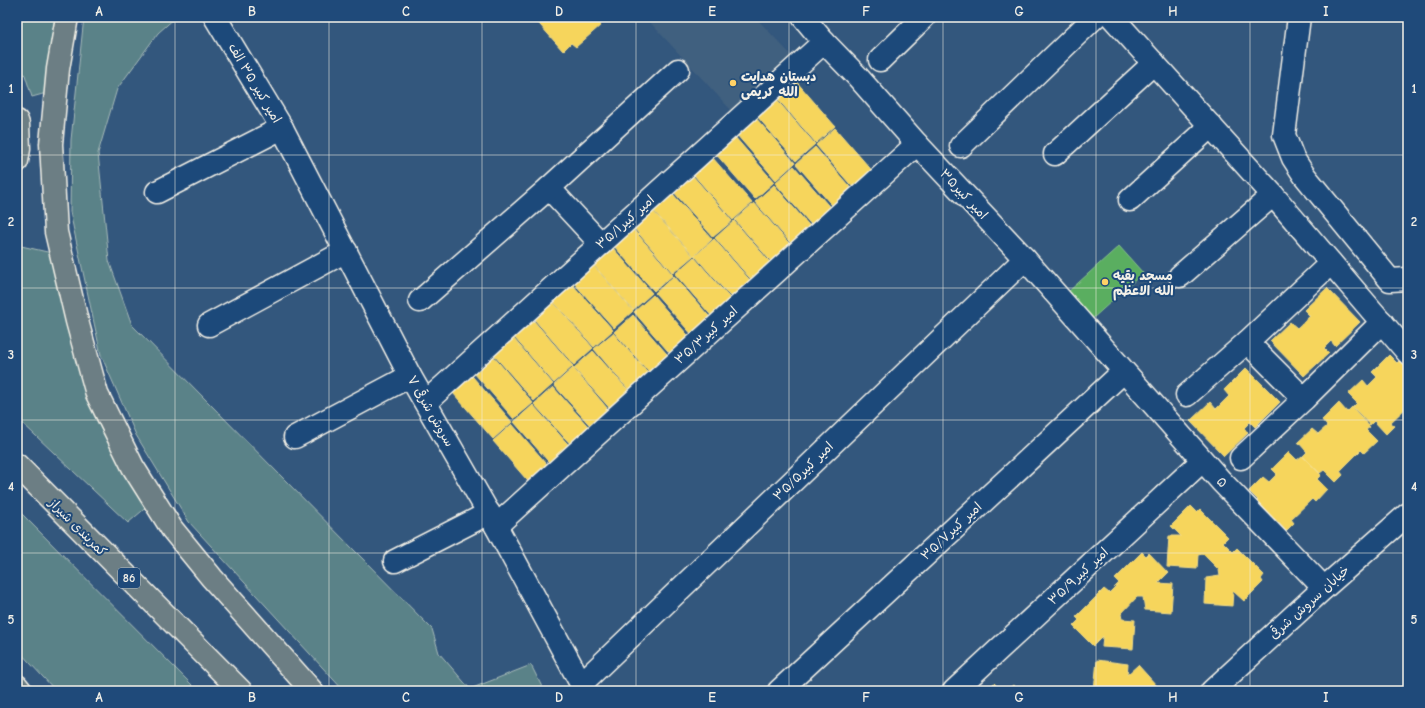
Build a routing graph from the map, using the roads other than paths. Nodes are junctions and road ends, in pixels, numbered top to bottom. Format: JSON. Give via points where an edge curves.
{"nodes":[{"id":1,"x":67,"y":17,"type":"edge"},
{"id":2,"x":214,"y":17,"type":"edge"},
{"id":3,"x":803,"y":17,"type":"edge"},
{"id":4,"x":924,"y":17,"type":"edge"},
{"id":5,"x":1095,"y":17,"type":"edge"},
{"id":6,"x":1112,"y":17,"type":"edge"},
{"id":7,"x":1299,"y":17,"type":"edge"},
{"id":8,"x":824,"y":42,"type":"junction"},
{"id":9,"x":880,"y":60,"type":"dead end"},
{"id":10,"x":1154,"y":63,"type":"junction"},
{"id":11,"x":678,"y":70,"type":"dead end"},
{"id":12,"x":17,"y":121,"type":"edge"},
{"id":13,"x":1211,"y":126,"type":"junction"},
{"id":14,"x":282,"y":128,"type":"junction"},
{"id":15,"x":917,"y":144,"type":"junction"},
{"id":16,"x":961,"y":146,"type":"dead end"},
{"id":17,"x":1055,"y":154,"type":"dead end"},
{"id":18,"x":17,"y":161,"type":"edge"},
{"id":19,"x":549,"y":188,"type":"junction"},
{"id":20,"x":157,"y":192,"type":"dead end"},
{"id":21,"x":1273,"y":195,"type":"junction"},
{"id":22,"x":1130,"y":200,"type":"dead end"},
{"id":23,"x":601,"y":244,"type":"junction"},
{"id":24,"x":346,"y":251,"type":"junction"},
{"id":25,"x":1025,"y":259,"type":"junction"},
{"id":26,"x":1331,"y":263,"type":"junction"},
{"id":27,"x":1180,"y":276,"type":"dead end"},
{"id":28,"x":1408,"y":279,"type":"edge"},
{"id":29,"x":420,"y":301,"type":"dead end"},
{"id":30,"x":1382,"y":322,"type":"junction"},
{"id":31,"x":209,"y":325,"type":"dead end"},
{"id":32,"x":1247,"y":342,"type":"junction"},
{"id":33,"x":1408,"y":353,"type":"edge"},
{"id":34,"x":1123,"y":372,"type":"junction"},
{"id":35,"x":410,"y":376,"type":"junction"},
{"id":36,"x":1187,"y":395,"type":"dead end"},
{"id":37,"x":1304,"y":399,"type":"junction"},
{"id":38,"x":426,"y":402,"type":"junction"},
{"id":39,"x":295,"y":437,"type":"dead end"},
{"id":40,"x":1241,"y":458,"type":"dead end"},
{"id":41,"x":1202,"y":461,"type":"junction"},
{"id":42,"x":17,"y":465,"type":"edge"},
{"id":43,"x":1408,"y":514,"type":"edge"},
{"id":44,"x":492,"y":519,"type":"junction"},
{"id":45,"x":395,"y":561,"type":"dead end"},
{"id":46,"x":1324,"y":588,"type":"junction"},
{"id":47,"x":17,"y":686,"type":"edge"},
{"id":48,"x":583,"y":687,"type":"edge"},
{"id":49,"x":21,"y":691,"type":"edge"},
{"id":50,"x":241,"y":691,"type":"edge"},
{"id":51,"x":312,"y":691,"type":"edge"},
{"id":52,"x":779,"y":691,"type":"edge"},
{"id":53,"x":954,"y":691,"type":"edge"},
{"id":54,"x":1212,"y":691,"type":"edge"}],
"edges":[{"from":1,"to":51,"type":"highway","via":[[58,69],[51,144],[56,232],[97,394],[134,467],[172,529]]},
{"from":2,"to":14,"type":"street","name":"امیر کبیر ۳۵ الف"},
{"from":3,"to":8,"type":"street","name":"امیر کبیر۳۵"},
{"from":4,"to":9,"type":"street"},
{"from":5,"to":16,"type":"street"},
{"from":6,"to":10,"type":"street"},
{"from":7,"to":28,"type":"street","via":[[1284,135],[1293,158],[1390,280]]},
{"from":8,"to":15,"type":"street","name":"امیر کبیر۳۵"},
{"from":8,"to":23,"type":"street","name":"امیر کبیر۳۵/۱"},
{"from":10,"to":13,"type":"street"},
{"from":10,"to":17,"type":"street"},
{"from":11,"to":19,"type":"street"},
{"from":12,"to":18,"type":"highway"},
{"from":13,"to":21,"type":"street"},
{"from":13,"to":22,"type":"street"},
{"from":14,"to":20,"type":"street"},
{"from":14,"to":24,"type":"street","name":"سروش شرقی ۷"},
{"from":15,"to":25,"type":"street","name":"امیر کبیر۳۵"},
{"from":15,"to":44,"type":"street","name":"امیر کبیر۳۵/۳"},
{"from":19,"to":23,"type":"street"},
{"from":19,"to":29,"type":"street"},
{"from":21,"to":26,"type":"street"},
{"from":21,"to":27,"type":"street"},
{"from":23,"to":38,"type":"street","name":"امیر کبیر۳۵/۱"},
{"from":24,"to":31,"type":"street"},
{"from":24,"to":35,"type":"street","name":"سروش شرقی ۷"},
{"from":25,"to":34,"type":"street","name":"امیر کبیر۳۵"},
{"from":25,"to":48,"type":"street","name":"امیر کبیر۳۵/۵"},
{"from":26,"to":30,"type":"street"},
{"from":26,"to":32,"type":"street"},
{"from":30,"to":33,"type":"street"},
{"from":30,"to":37,"type":"street"},
{"from":32,"to":36,"type":"street"},
{"from":32,"to":37,"type":"street"},
{"from":34,"to":41,"type":"street","name":"۵"},
{"from":34,"to":52,"type":"street","name":"امیر کبیر۳۵/۷"},
{"from":35,"to":38,"type":"street","name":"سروش شرقی ۷"},
{"from":35,"to":39,"type":"street"},
{"from":37,"to":40,"type":"street"},
{"from":38,"to":44,"type":"street","name":"سروش شرقی ۷"},
{"from":41,"to":46,"type":"street","name":"۵"},
{"from":41,"to":53,"type":"street","name":"امیر کبیر۳۵/۹"},
{"from":42,"to":50,"type":"highway","name":"کمربندی شیراز","number":"86"},
{"from":43,"to":46,"type":"street","name":"خیابان سروش شرقی"},
{"from":44,"to":45,"type":"street","name":"امیر کبیر۳۵/۳"},
{"from":44,"to":48,"type":"street","name":"سروش شرقی ۷"},
{"from":46,"to":54,"type":"street","name":"خیابان سروش شرقی"},
{"from":47,"to":49,"type":"highway"}]}
